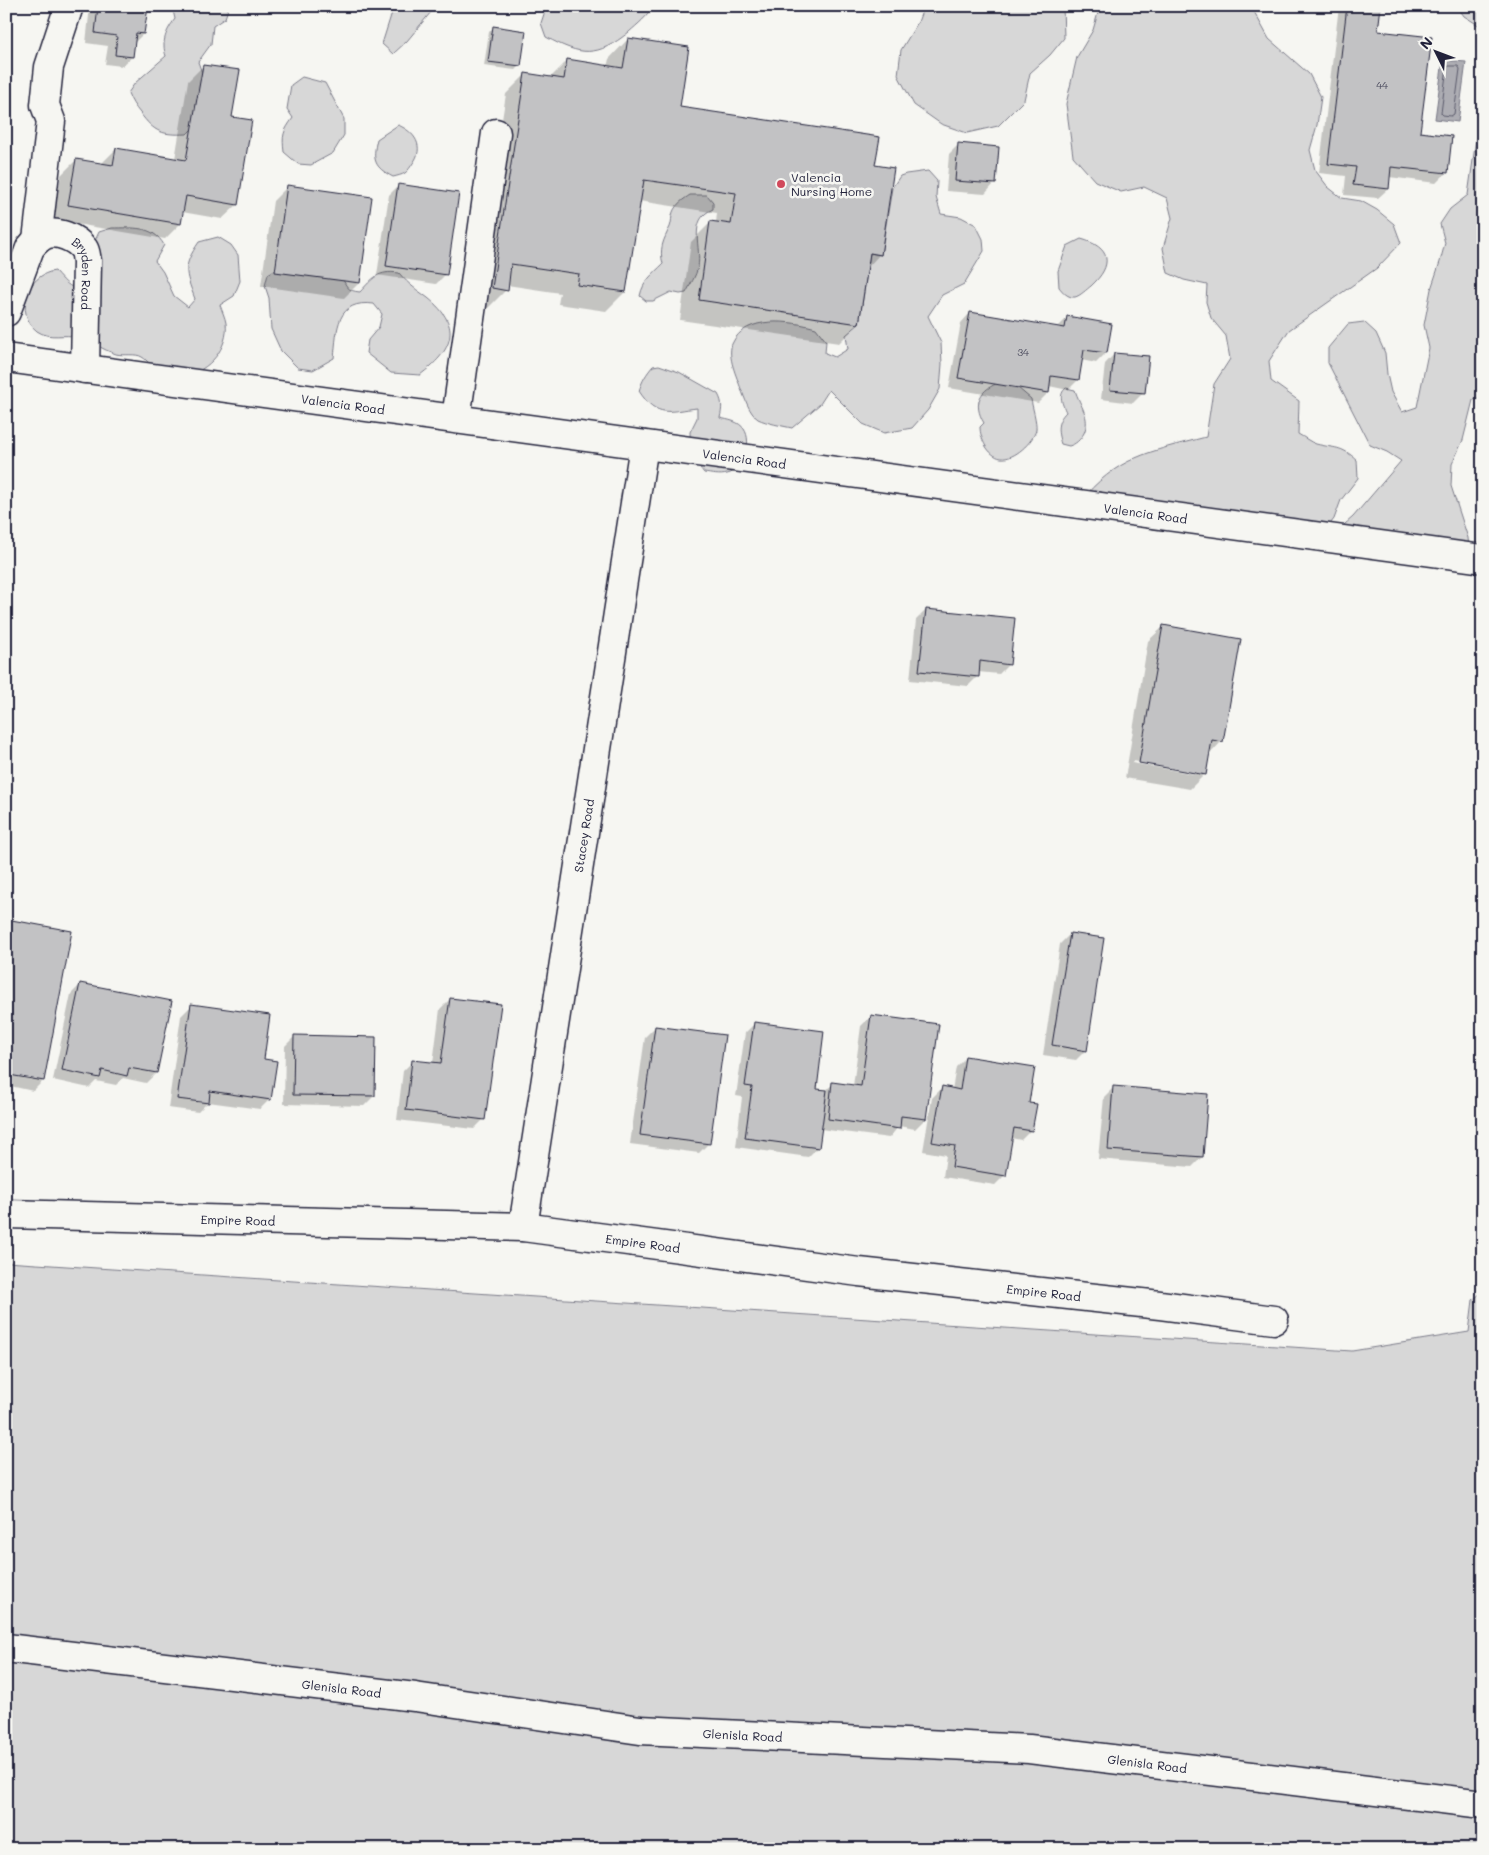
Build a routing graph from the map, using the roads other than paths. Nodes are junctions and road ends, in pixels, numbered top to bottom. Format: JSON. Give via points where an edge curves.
{"nodes":[{"id":1,"x":69,"y":6,"type":"edge"},
{"id":2,"x":496,"y":133,"type":"dead end"},
{"id":3,"x":37,"y":240,"type":"junction"},
{"id":4,"x":6,"y":312,"type":"edge"},
{"id":5,"x":6,"y":358,"type":"edge"},
{"id":6,"x":85,"y":369,"type":"junction"},
{"id":7,"x":456,"y":419,"type":"junction"},
{"id":8,"x":644,"y":445,"type":"junction"},
{"id":9,"x":1483,"y":559,"type":"edge"},
{"id":10,"x":6,"y":1214,"type":"edge"},
{"id":11,"x":523,"y":1227,"type":"junction"},
{"id":12,"x":1274,"y":1320,"type":"dead end"},
{"id":13,"x":6,"y":1648,"type":"edge"},
{"id":14,"x":1483,"y":1804,"type":"edge"}],
"edges":[{"from":1,"to":3,"type":"street","via":[[49,67],[45,105],[51,121]]},
{"from":2,"to":7,"type":"street"},
{"from":3,"to":4,"type":"street","via":[[30,248]]},
{"from":3,"to":6,"type":"street","name":"Bryden Road","via":[[53,233],[61,234],[84,250],[87,261]]},
{"from":5,"to":6,"type":"street","name":"Valencia Road"},
{"from":6,"to":7,"type":"street","name":"Valencia Road"},
{"from":7,"to":8,"type":"street","name":"Valencia Road"},
{"from":8,"to":9,"type":"street","name":"Valencia Road"},
{"from":8,"to":11,"type":"street","name":"Stacey Road"},
{"from":10,"to":11,"type":"street","name":"Empire Road"},
{"from":11,"to":12,"type":"street","name":"Empire Road","via":[[859,1272]]},
{"from":13,"to":14,"type":"street","name":"Glenisla Road","via":[[414,1697],[640,1730],[1028,1749]]}]}
